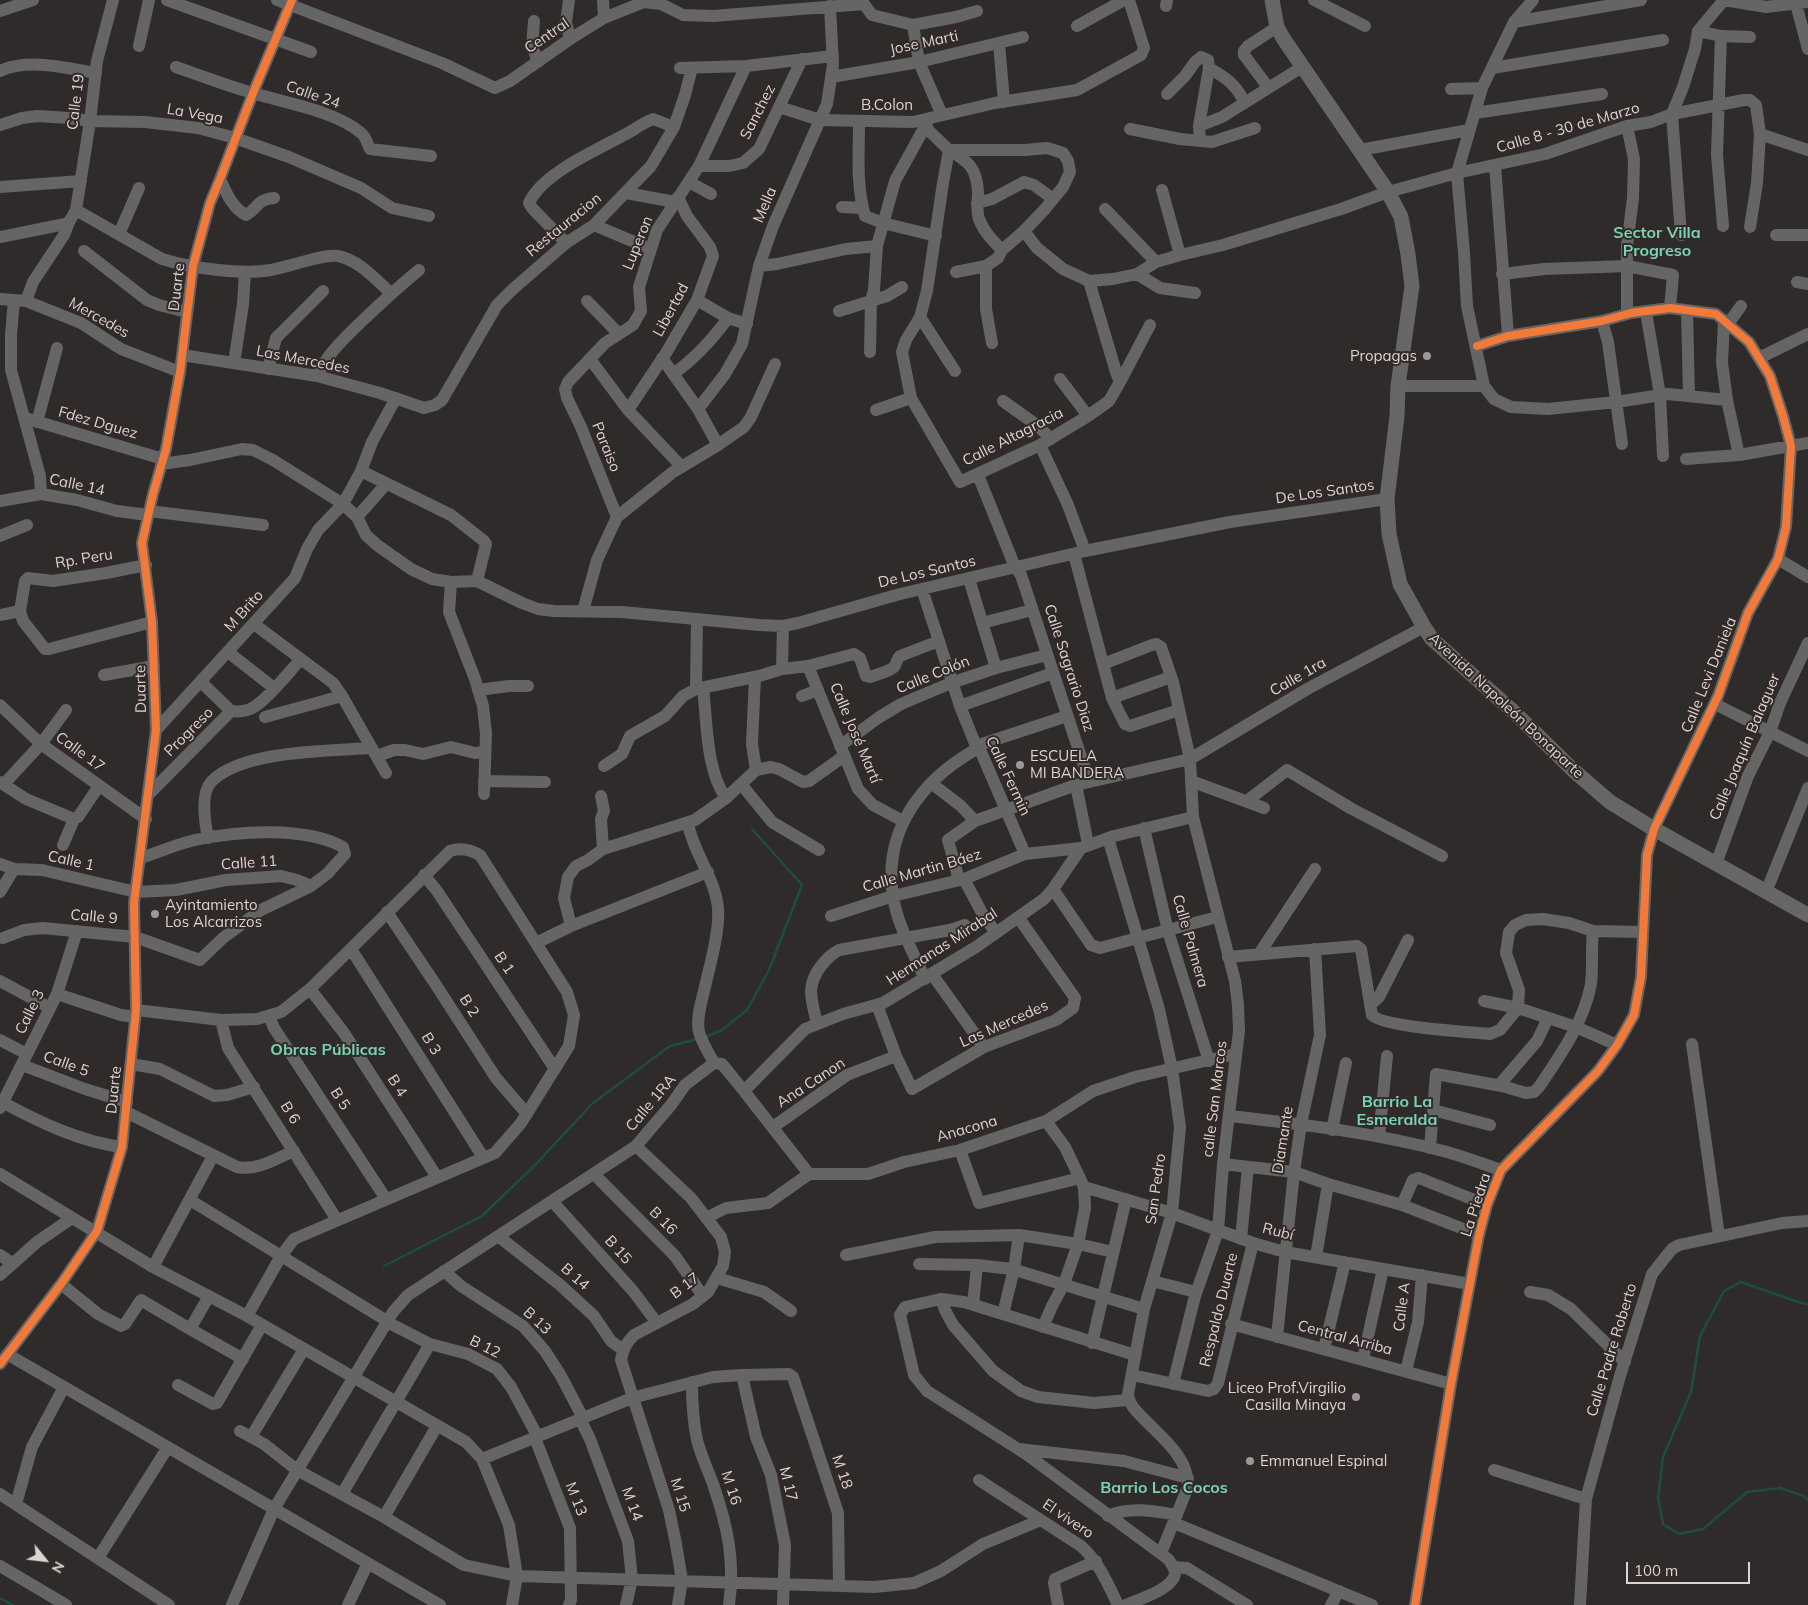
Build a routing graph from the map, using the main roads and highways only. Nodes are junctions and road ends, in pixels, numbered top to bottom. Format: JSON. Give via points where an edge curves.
{"nodes":[{"id":1,"x":1272,"y":0,"type":"edge"},
{"id":2,"x":1808,"y":915,"type":"edge"}],
"edges":[{"from":1,"to":2,"type":"main road","name":"Avenida Napoleón Bonaparte","via":[[1277,27],[1388,192],[1400,217],[1412,286],[1387,499],[1389,534],[1400,584],[1424,628],[1432,639],[1610,802],[1654,830]]}]}
